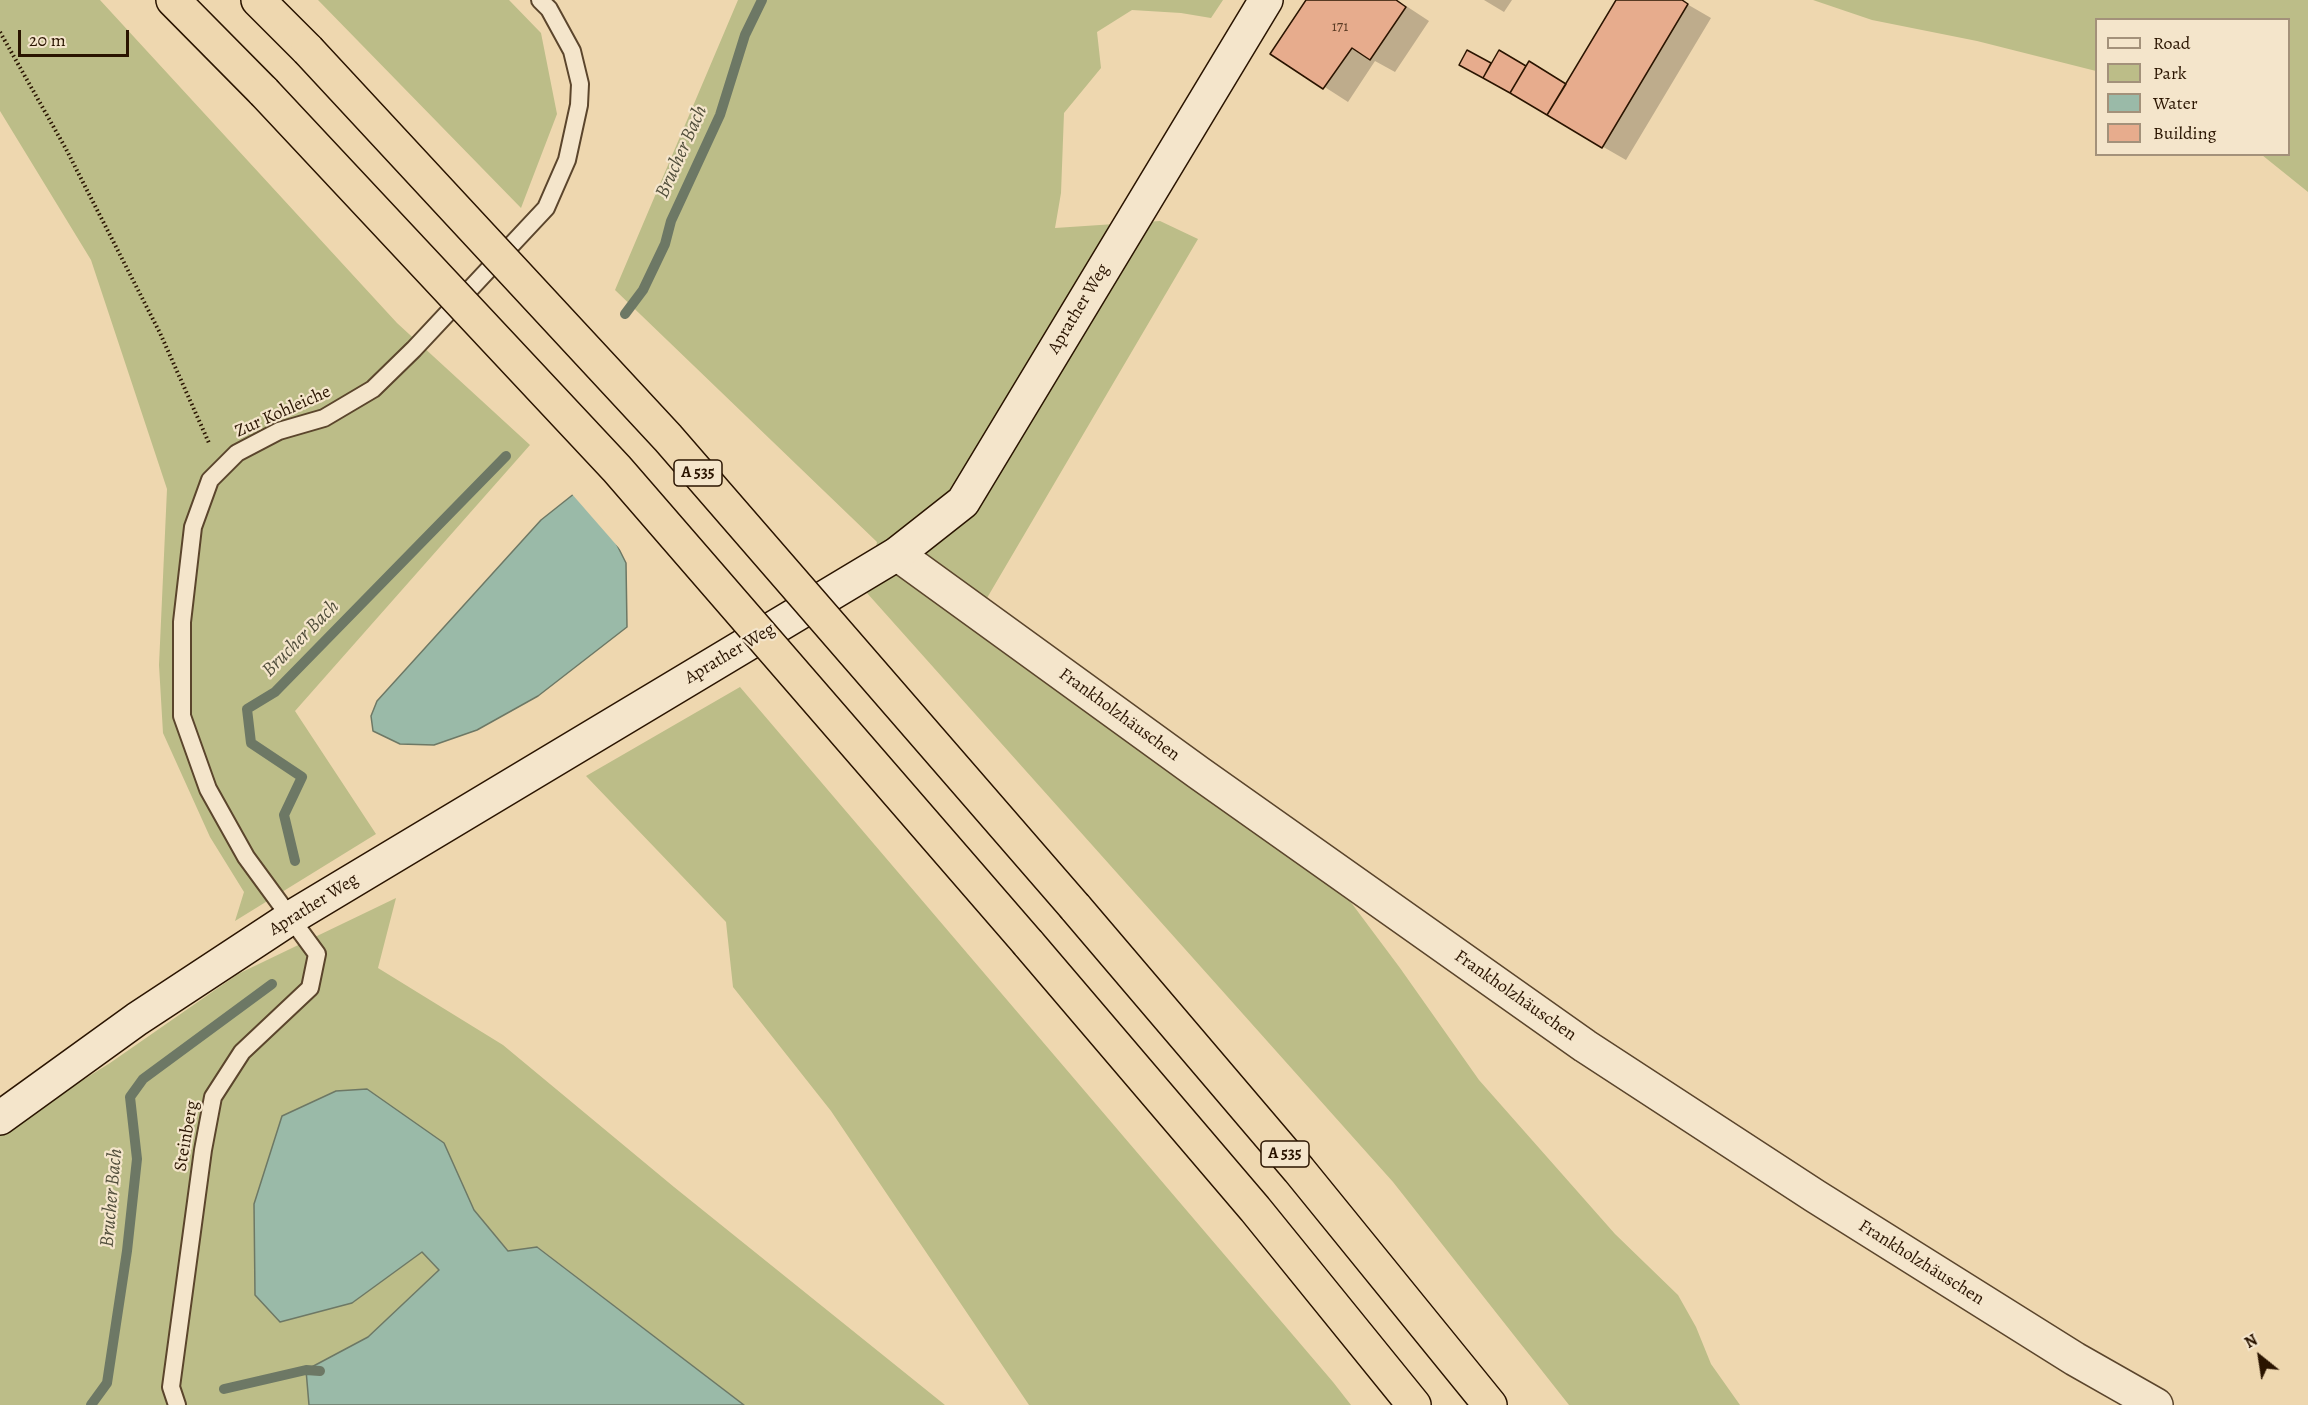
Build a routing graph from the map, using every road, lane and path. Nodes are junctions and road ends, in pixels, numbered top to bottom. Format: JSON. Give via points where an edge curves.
{"nodes":[{"id":1,"x":173,"y":0,"type":"edge"},
{"id":2,"x":258,"y":0,"type":"edge"},
{"id":3,"x":540,"y":0,"type":"edge"},
{"id":4,"x":1266,"y":0,"type":"edge"},
{"id":5,"x":0,"y":32,"type":"edge"},
{"id":6,"x":210,"y":480,"type":"junction"},
{"id":7,"x":897,"y":554,"type":"junction"},
{"id":8,"x":292,"y":917,"type":"junction"},
{"id":9,"x":0,"y":1118,"type":"edge"},
{"id":10,"x":177,"y":1405,"type":"edge"},
{"id":11,"x":1414,"y":1405,"type":"edge"},
{"id":12,"x":1490,"y":1405,"type":"edge"},
{"id":13,"x":2156,"y":1405,"type":"edge"}],
"edges":[{"from":1,"to":11,"type":"highway","bridge":true,"via":[[617,469],[1255,1209]]},
{"from":2,"to":12,"type":"highway","number":"A 535","bridge":true,"via":[[668,438],[1299,1170]]},
{"from":3,"to":6,"type":"lane","name":"Zur Kohleiche","via":[[572,51],[580,84],[567,160],[546,208],[373,389],[324,418],[279,431],[237,453]]},
{"from":4,"to":7,"type":"street","name":"Aprather Weg","via":[[963,502]]},
{"from":5,"to":6,"type":"path","via":[[66,149],[160,333],[212,449]]},
{"from":6,"to":8,"type":"lane","name":"Zur Kohleiche","via":[[193,527],[183,610],[182,716],[208,789],[246,857]]},
{"from":7,"to":8,"type":"street","name":"Aprather Weg"},
{"from":7,"to":13,"type":"street","name":"Frankholzhäuschen","via":[[1585,1046],[1845,1215],[2065,1353]]},
{"from":8,"to":9,"type":"street","name":"Aprather Weg","via":[[137,1019]]},
{"from":8,"to":10,"type":"lane","name":"Steinberg","via":[[317,954],[310,988],[242,1052],[213,1097],[171,1387]]}]}
